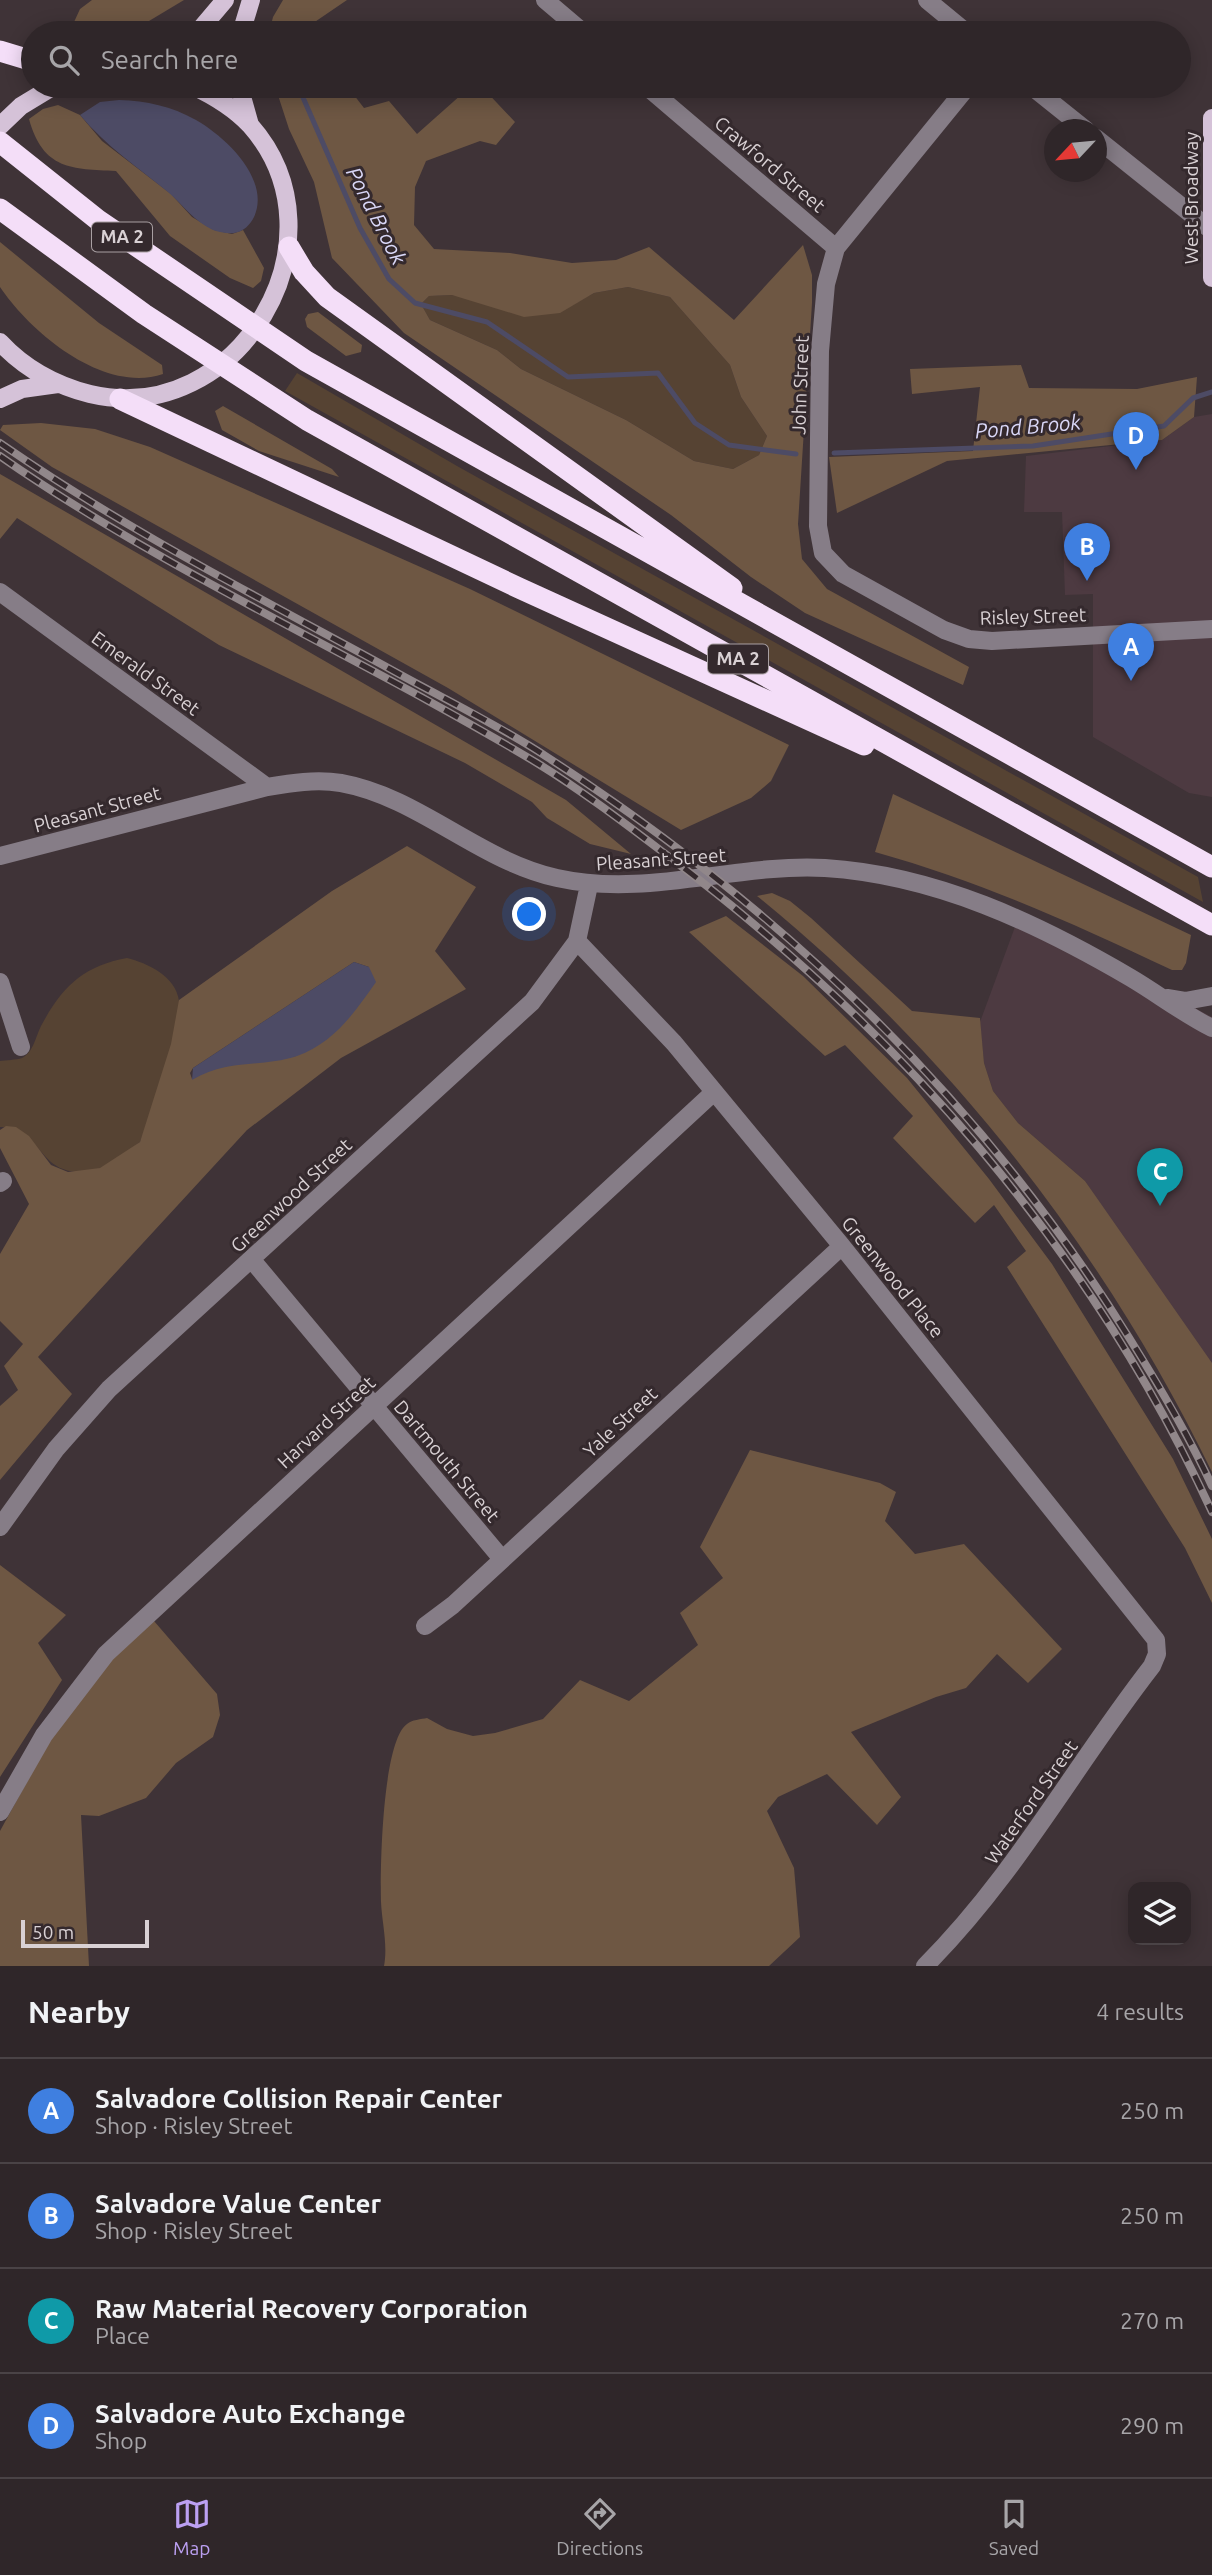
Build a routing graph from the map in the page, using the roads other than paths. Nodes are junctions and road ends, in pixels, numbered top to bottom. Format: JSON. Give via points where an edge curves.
{"nodes":[{"id":1,"x":225,"y":0,"type":"edge"},
{"id":2,"x":251,"y":0,"type":"edge"},
{"id":3,"x":545,"y":0,"type":"edge"},
{"id":4,"x":928,"y":0,"type":"edge"},
{"id":5,"x":207,"y":21,"type":"edge"},
{"id":6,"x":245,"y":21,"type":"edge"},
{"id":7,"x":570,"y":21,"type":"edge"},
{"id":8,"x":953,"y":21,"type":"edge"},
{"id":9,"x":0,"y":51,"type":"edge"},
{"id":10,"x":21,"y":57,"type":"edge"},
{"id":11,"x":34,"y":98,"type":"edge"},
{"id":12,"x":211,"y":98,"type":"edge"},
{"id":13,"x":242,"y":98,"type":"edge"},
{"id":14,"x":660,"y":98,"type":"edge"},
{"id":15,"x":958,"y":98,"type":"edge"},
{"id":16,"x":1046,"y":98,"type":"edge"},
{"id":17,"x":1212,"y":118,"type":"edge"},
{"id":18,"x":1072,"y":119,"type":"edge"},
{"id":19,"x":250,"y":125,"type":"junction"},
{"id":20,"x":0,"y":126,"type":"edge"},
{"id":21,"x":0,"y":142,"type":"edge"},
{"id":22,"x":1107,"y":146,"type":"edge"},
{"id":23,"x":4,"y":212,"type":"edge"},
{"id":24,"x":1211,"y":230,"type":"edge"},
{"id":25,"x":289,"y":247,"type":"junction"},
{"id":26,"x":836,"y":248,"type":"junction"},
{"id":27,"x":1212,"y":278,"type":"edge"},
{"id":28,"x":0,"y":342,"type":"edge"},
{"id":29,"x":58,"y":384,"type":"junction"},
{"id":30,"x":0,"y":399,"type":"edge"},
{"id":31,"x":120,"y":399,"type":"junction"},
{"id":32,"x":818,"y":526,"type":"joint"},
{"id":33,"x":2,"y":597,"type":"edge"},
{"id":34,"x":1212,"y":629,"type":"edge"},
{"id":35,"x":801,"y":639,"type":"junction"},
{"id":36,"x":267,"y":787,"type":"junction"},
{"id":37,"x":985,"y":799,"type":"junction"},
{"id":38,"x":0,"y":856,"type":"edge"},
{"id":39,"x":1212,"y":867,"type":"edge"},
{"id":40,"x":589,"y":885,"type":"junction"},
{"id":41,"x":1204,"y":921,"type":"edge"},
{"id":42,"x":577,"y":941,"type":"junction"},
{"id":43,"x":0,"y":982,"type":"edge"},
{"id":44,"x":1161,"y":996,"type":"junction"},
{"id":45,"x":1212,"y":996,"type":"edge"},
{"id":46,"x":1212,"y":1028,"type":"edge"},
{"id":47,"x":21,"y":1047,"type":"dead end"},
{"id":48,"x":714,"y":1092,"type":"junction"},
{"id":49,"x":842,"y":1246,"type":"junction"},
{"id":50,"x":252,"y":1260,"type":"junction"},
{"id":51,"x":374,"y":1406,"type":"junction"},
{"id":52,"x":0,"y":1527,"type":"edge"},
{"id":53,"x":502,"y":1559,"type":"junction"},
{"id":54,"x":425,"y":1626,"type":"dead end"},
{"id":55,"x":1157,"y":1653,"type":"joint"},
{"id":56,"x":0,"y":1812,"type":"edge"},
{"id":57,"x":925,"y":1966,"type":"edge"}],
"edges":[{"from":1,"to":5,"type":"main road"},
{"from":2,"to":6,"type":"main road"},
{"from":3,"to":7,"type":"street"},
{"from":4,"to":8,"type":"street"},
{"from":9,"to":10,"type":"highway"},
{"from":11,"to":20,"type":"main road"},
{"from":12,"to":19,"type":"main road"},
{"from":13,"to":19,"type":"main road"},
{"from":14,"to":26,"type":"street","name":"Crawford Street"},
{"from":15,"to":26,"type":"street"},
{"from":16,"to":18,"type":"street"},
{"from":17,"to":24,"type":"main road","name":"West Broadway"},
{"from":19,"to":25,"type":"main road","via":[[279,179]]},
{"from":21,"to":35,"type":"highway","number":"MA 2","via":[[98,220],[306,362]]},
{"from":22,"to":24,"type":"street"},
{"from":23,"to":37,"type":"highway","number":"MA 2","via":[[180,339],[280,403]]},
{"from":24,"to":27,"type":"main road","name":"West Broadway"},
{"from":25,"to":31,"type":"main road","via":[[266,314],[230,356],[187,385]]},
{"from":25,"to":35,"type":"highway","via":[[327,297]]},
{"from":26,"to":32,"type":"street","name":"John Street","via":[[826,284],[820,351]]},
{"from":28,"to":29,"type":"main road","via":[[24,364]]},
{"from":29,"to":30,"type":"main road","via":[[23,389]]},
{"from":29,"to":31,"type":"main road"},
{"from":31,"to":37,"type":"highway","via":[[634,641]]},
{"from":32,"to":34,"type":"street","name":"Risley Street","via":[[823,553],[843,573],[944,631],[969,639]]},
{"from":33,"to":36,"type":"street","name":"Emerald Street"},
{"from":35,"to":39,"type":"highway","number":"MA 2"},
{"from":36,"to":38,"type":"street","name":"Pleasant Street"},
{"from":36,"to":40,"type":"street","name":"Pleasant Street","via":[[331,782],[366,789],[509,862]]},
{"from":37,"to":41,"type":"highway","number":"MA 2"},
{"from":40,"to":42,"type":"street","name":"Greenwood Street"},
{"from":40,"to":44,"type":"street","name":"Pleasant Street","via":[[824,868],[913,881],[1048,933]]},
{"from":42,"to":48,"type":"street","name":"Greenwood Place"},
{"from":42,"to":50,"type":"street","name":"Greenwood Street","via":[[557,972],[516,1018]]},
{"from":43,"to":47,"type":"street"},
{"from":44,"to":45,"type":"street","name":"Pleasant Street","via":[[1185,1001]]},
{"from":44,"to":46,"type":"street","name":"Pleasant Street"},
{"from":48,"to":49,"type":"street","name":"Greenwood Place"},
{"from":48,"to":51,"type":"street","name":"Harvard Street"},
{"from":49,"to":53,"type":"street","name":"Yale Street"},
{"from":49,"to":55,"type":"street","name":"Greenwood Place","via":[[1150,1630]]},
{"from":50,"to":51,"type":"street","name":"Dartmouth Street"},
{"from":50,"to":52,"type":"street","name":"Greenwood Street","via":[[101,1398],[56,1448]]},
{"from":51,"to":53,"type":"street","name":"Dartmouth Street"},
{"from":51,"to":56,"type":"street","name":"Harvard Street","via":[[100,1661],[44,1735]]},
{"from":53,"to":54,"type":"street","name":"Yale Street"},
{"from":55,"to":57,"type":"street","name":"Waterford Street","via":[[1012,1867],[967,1924]]}]}
